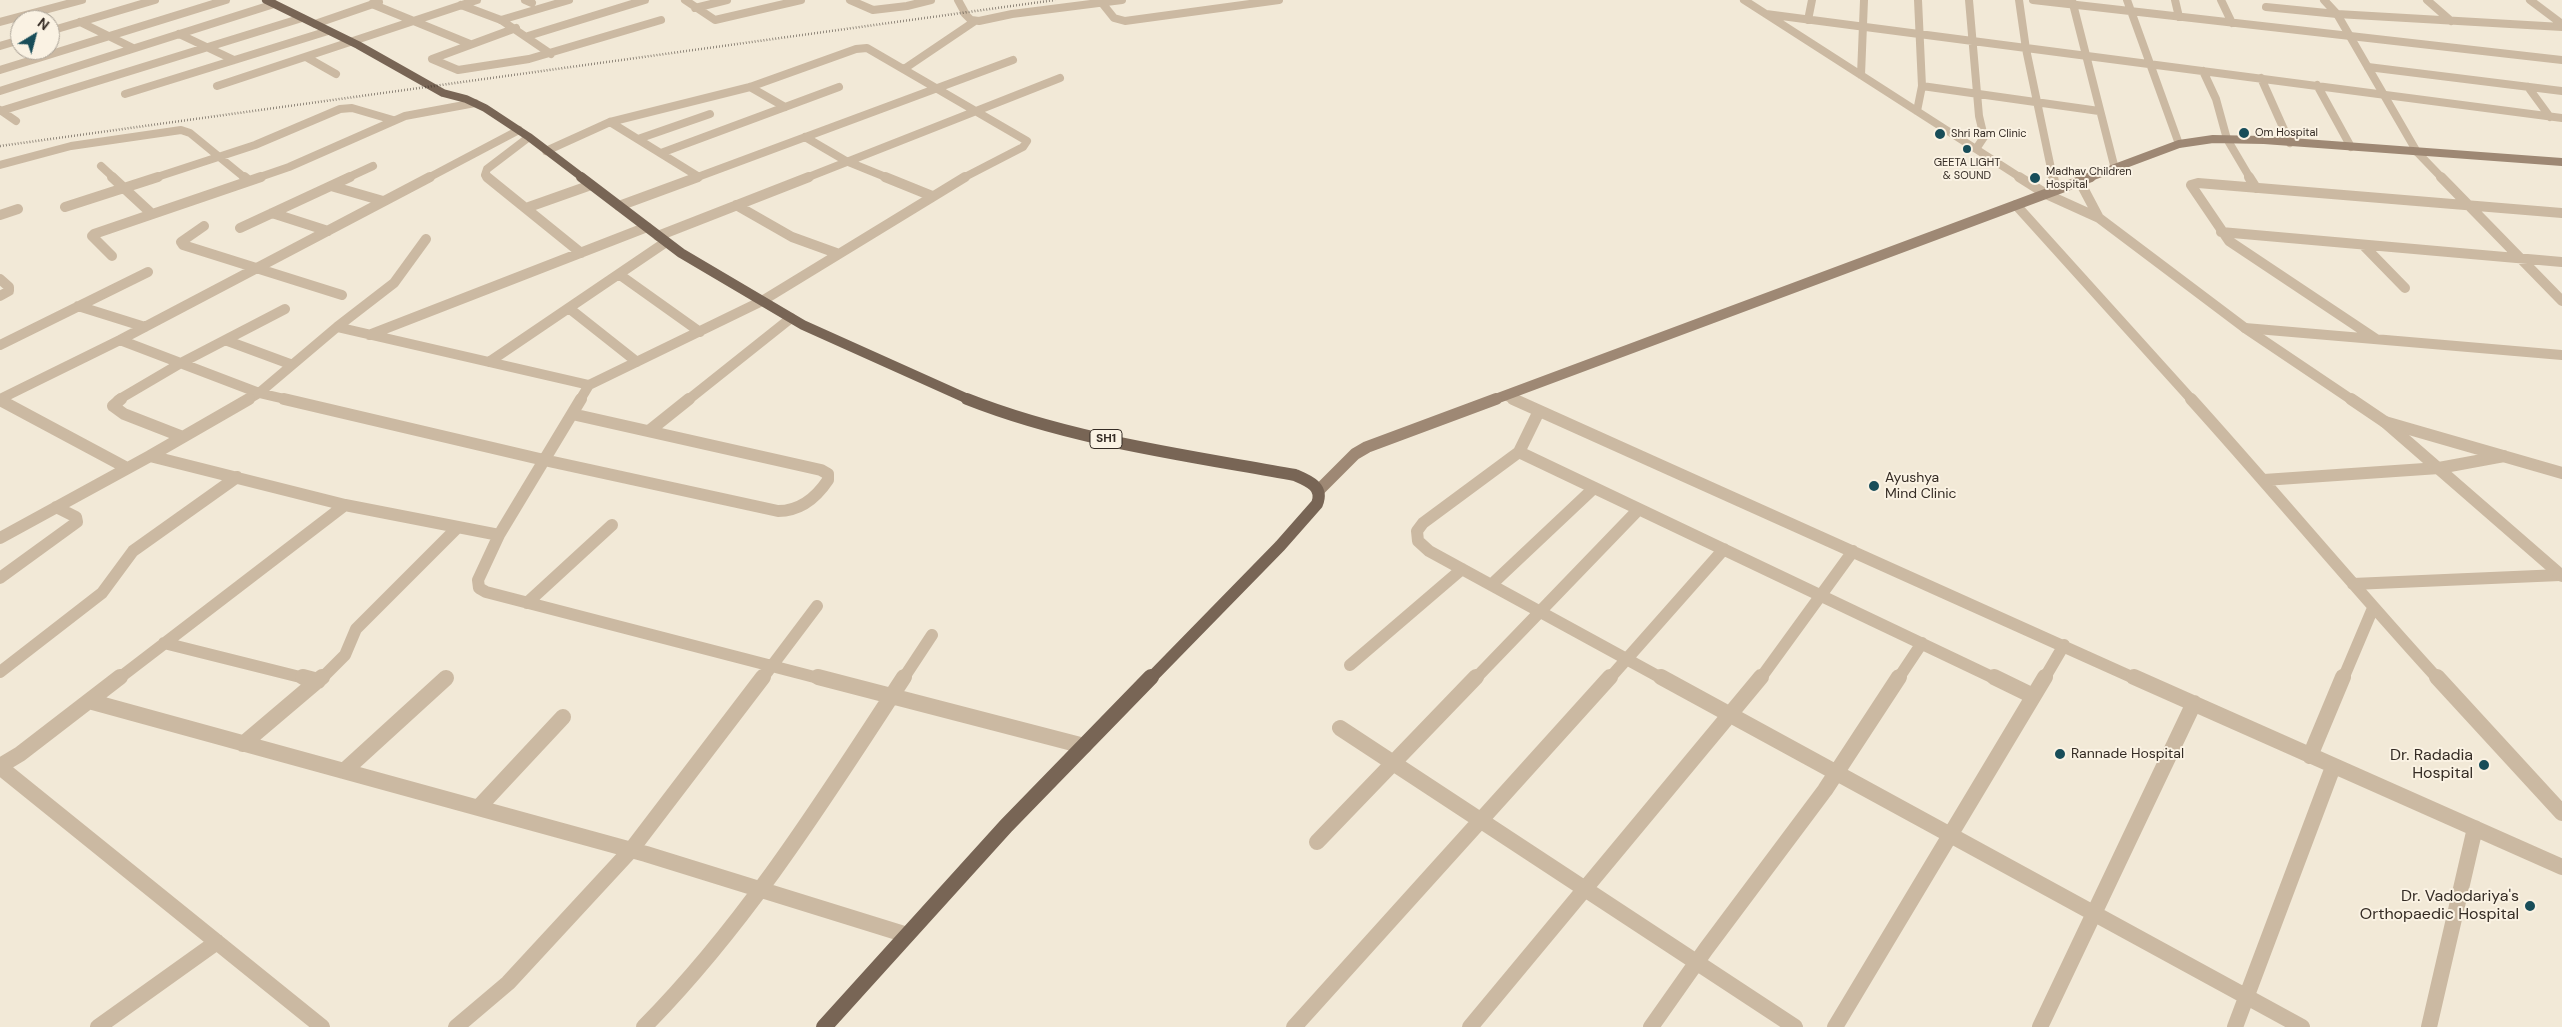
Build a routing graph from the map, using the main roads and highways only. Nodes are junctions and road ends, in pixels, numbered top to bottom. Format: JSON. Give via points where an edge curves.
{"nodes":[{"id":1,"x":270,"y":2,"type":"edge"},
{"id":2,"x":2562,"y":162,"type":"edge"},
{"id":3,"x":1319,"y":490,"type":"junction"},
{"id":4,"x":824,"y":1027,"type":"edge"}],
"edges":[{"from":1,"to":3,"type":"main road","number":"SH1","via":[[352,42],[443,93],[475,103],[529,137],[681,253],[762,302],[949,392],[1000,412],[1061,429],[1138,447],[1295,475]]},
{"from":2,"to":3,"type":"main road","via":[[2227,139],[2179,144],[1367,447],[1355,454]]},
{"from":3,"to":4,"type":"main road","via":[[1317,504],[1280,546],[1006,826]]}]}
